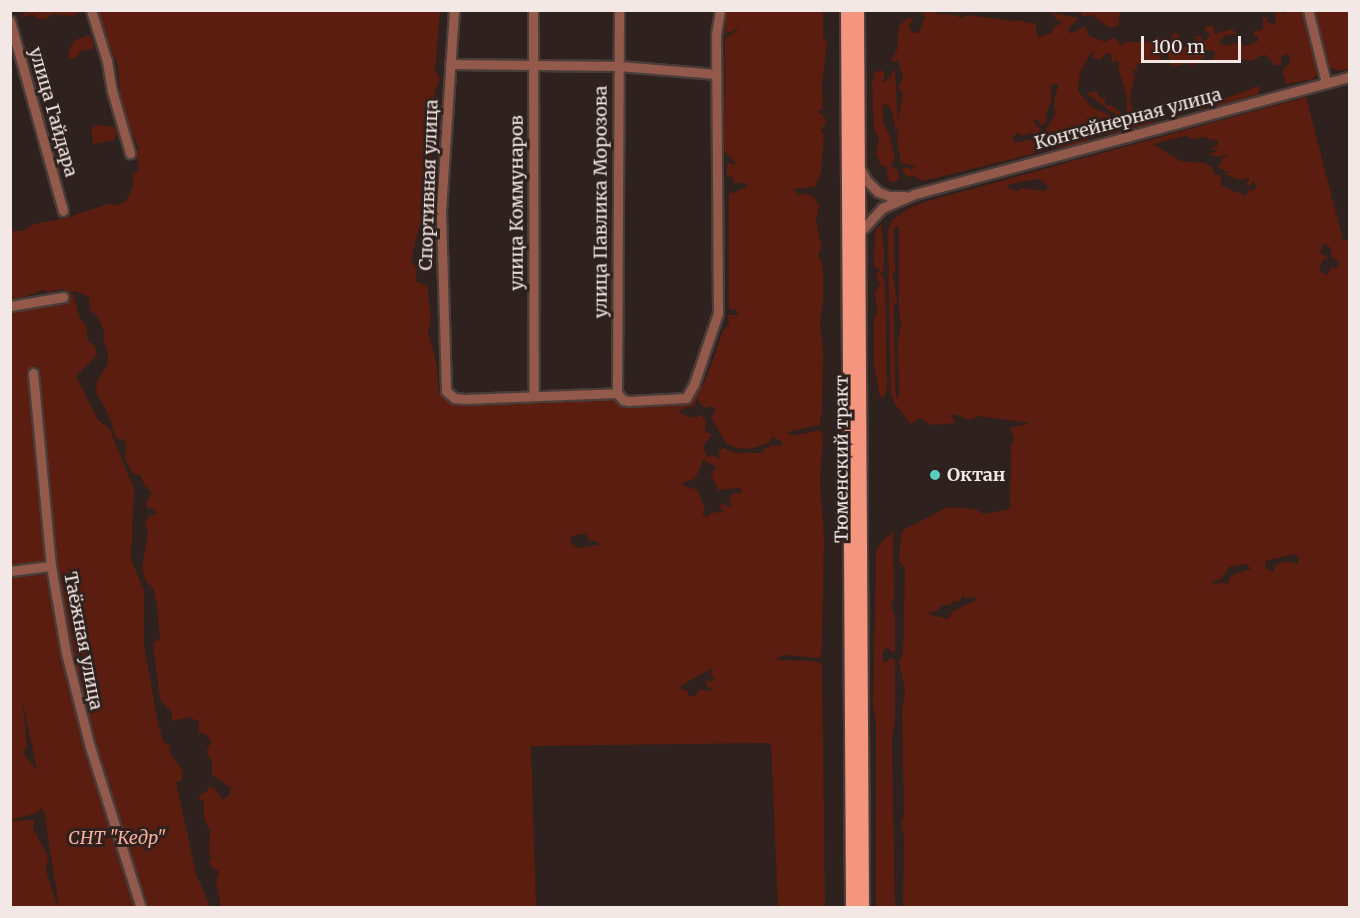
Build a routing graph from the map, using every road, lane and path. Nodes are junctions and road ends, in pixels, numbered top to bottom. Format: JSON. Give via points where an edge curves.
{"nodes":[{"id":1,"x":91,"y":10,"type":"edge"},
{"id":2,"x":454,"y":10,"type":"edge"},
{"id":3,"x":533,"y":10,"type":"edge"},
{"id":4,"x":618,"y":10,"type":"edge"},
{"id":5,"x":720,"y":10,"type":"edge"},
{"id":6,"x":847,"y":10,"type":"edge"},
{"id":7,"x":858,"y":10,"type":"edge"},
{"id":8,"x":1308,"y":10,"type":"edge"},
{"id":9,"x":10,"y":21,"type":"edge"},
{"id":10,"x":450,"y":64,"type":"junction"},
{"id":11,"x":533,"y":66,"type":"junction"},
{"id":12,"x":619,"y":66,"type":"junction"},
{"id":13,"x":716,"y":74,"type":"junction"},
{"id":14,"x":1350,"y":76,"type":"edge"},
{"id":15,"x":1326,"y":83,"type":"junction"},
{"id":16,"x":130,"y":153,"type":"dead end"},
{"id":17,"x":859,"y":167,"type":"junction"},
{"id":18,"x":915,"y":194,"type":"junction"},
{"id":19,"x":63,"y":211,"type":"dead end"},
{"id":20,"x":859,"y":233,"type":"junction"},
{"id":21,"x":63,"y":297,"type":"dead end"},
{"id":22,"x":10,"y":306,"type":"edge"},
{"id":23,"x":33,"y":373,"type":"dead end"},
{"id":24,"x":617,"y":393,"type":"junction"},
{"id":25,"x":534,"y":396,"type":"junction"},
{"id":26,"x":51,"y":566,"type":"junction"},
{"id":27,"x":10,"y":571,"type":"edge"},
{"id":28,"x":141,"y":908,"type":"edge"},
{"id":29,"x":852,"y":908,"type":"edge"},
{"id":30,"x":863,"y":908,"type":"edge"}],
"edges":[{"from":1,"to":16,"type":"street"},
{"from":2,"to":10,"type":"street","name":"Спортивная улица"},
{"from":3,"to":11,"type":"street","name":"улица Коммунаров"},
{"from":4,"to":12,"type":"street","name":"улица Павлика Морозова"},
{"from":5,"to":13,"type":"street"},
{"from":6,"to":29,"type":"main road","name":"Тюменский тракт"},
{"from":7,"to":17,"type":"main road","name":"Тюменский тракт"},
{"from":8,"to":15,"type":"street"},
{"from":9,"to":19,"type":"street","name":"улица Гайдара"},
{"from":10,"to":11,"type":"street"},
{"from":10,"to":25,"type":"street","name":"Спортивная улица","via":[[441,211],[446,391],[464,399]]},
{"from":11,"to":12,"type":"street"},
{"from":11,"to":25,"type":"street","name":"улица Коммунаров"},
{"from":12,"to":13,"type":"street"},
{"from":12,"to":24,"type":"street","name":"улица Павлика Морозова"},
{"from":13,"to":24,"type":"street","via":[[718,302],[713,331],[686,398],[629,401]]},
{"from":14,"to":15,"type":"street","name":"Контейнерная улица"},
{"from":15,"to":18,"type":"street","name":"Контейнерная улица"},
{"from":17,"to":18,"type":"street","name":"Контейнерная улица","via":[[878,192],[894,196]]},
{"from":17,"to":20,"type":"main road","name":"Тюменский тракт"},
{"from":18,"to":20,"type":"street","name":"Контейнерная улица","via":[[882,208]]},
{"from":20,"to":30,"type":"main road","name":"Тюменский тракт"},
{"from":21,"to":22,"type":"street"},
{"from":23,"to":26,"type":"street","name":"Таёжная улица"},
{"from":24,"to":25,"type":"street"},
{"from":26,"to":27,"type":"street"},
{"from":26,"to":28,"type":"street","name":"Таёжная улица","via":[[80,712]]}]}
